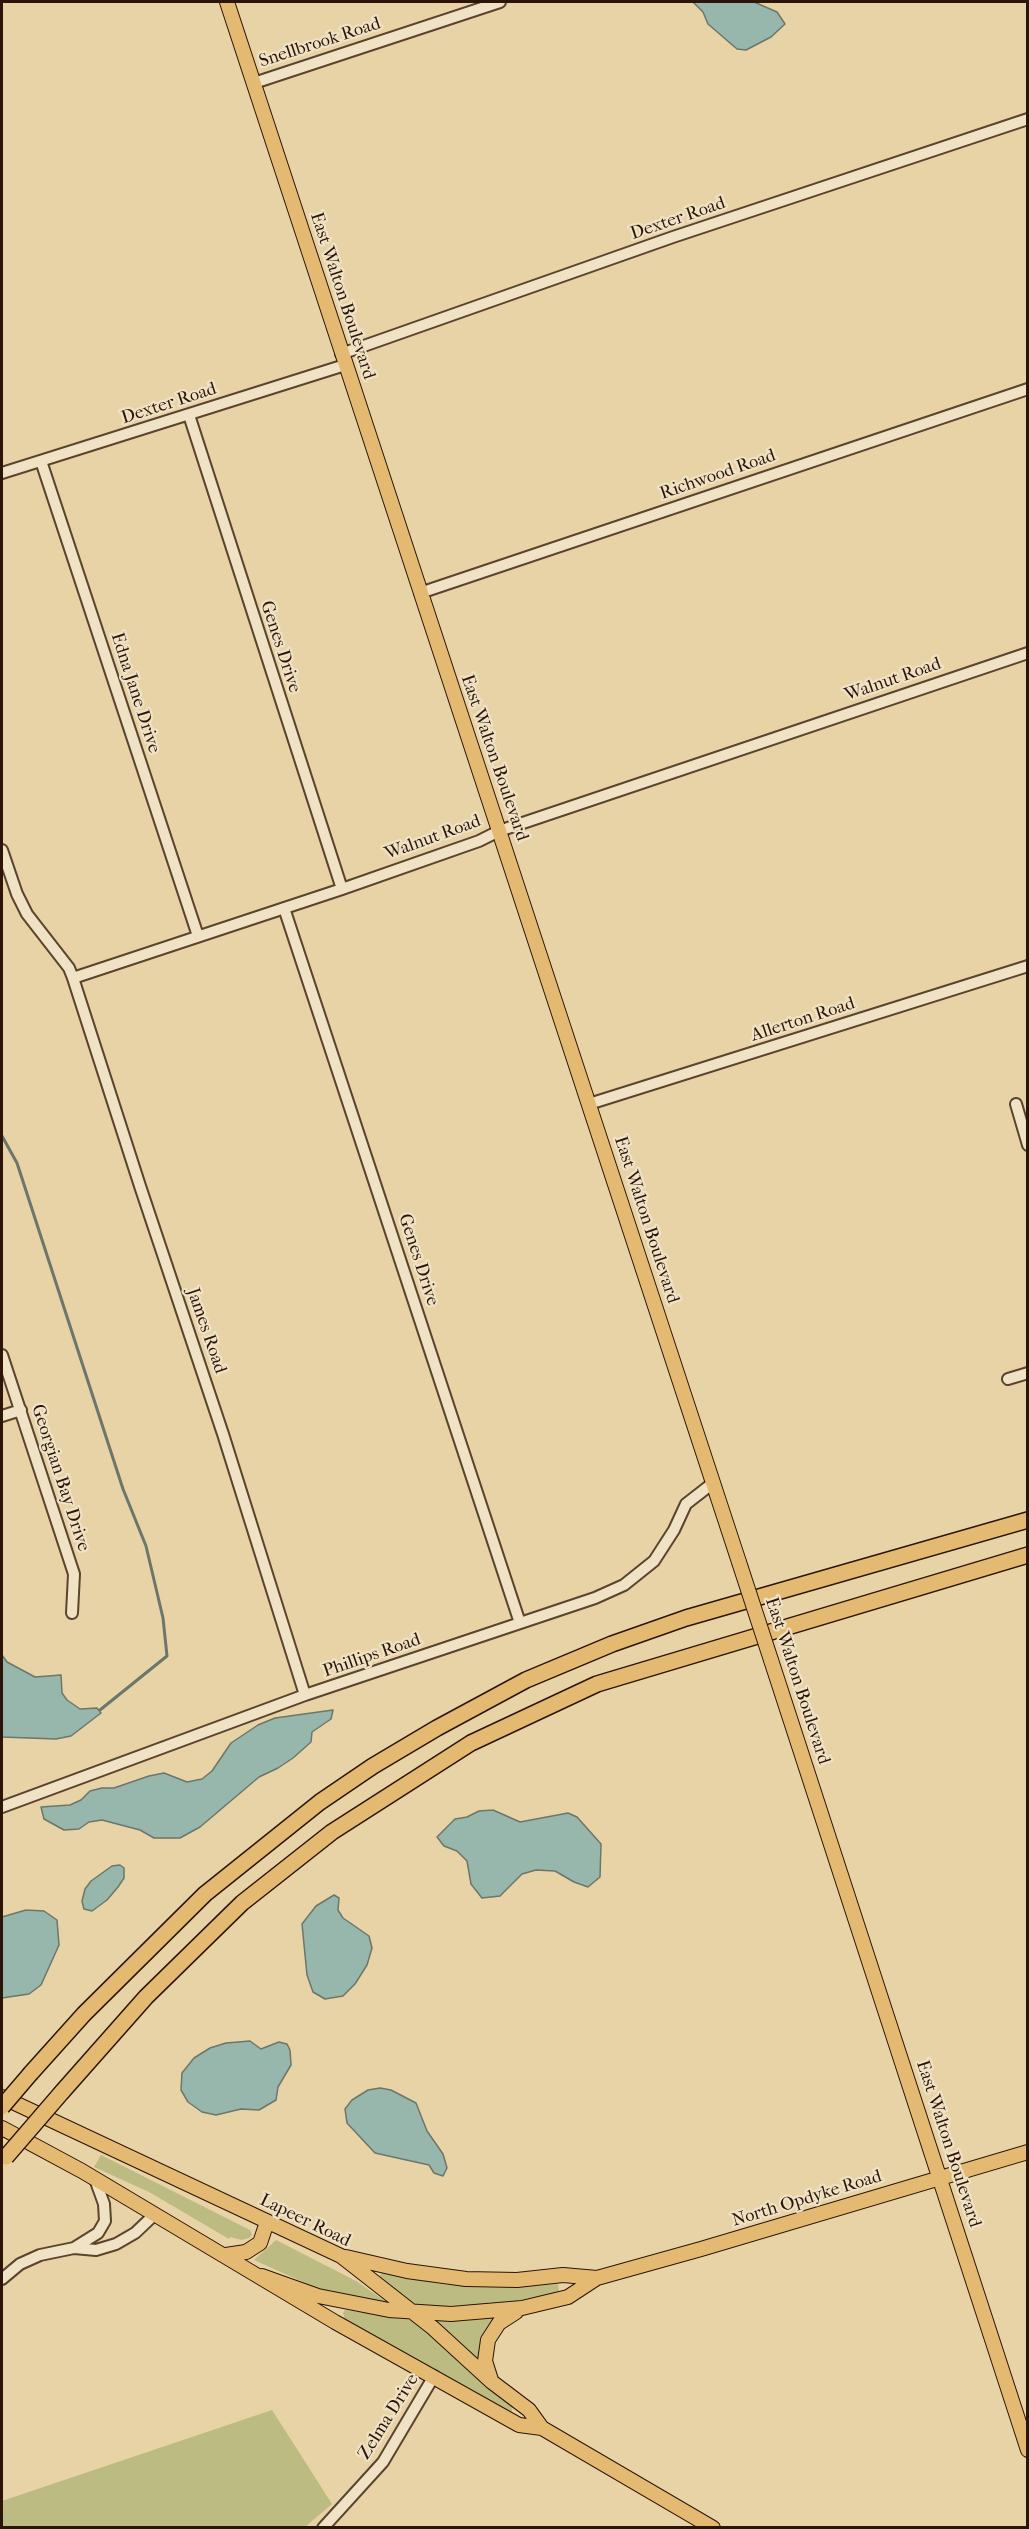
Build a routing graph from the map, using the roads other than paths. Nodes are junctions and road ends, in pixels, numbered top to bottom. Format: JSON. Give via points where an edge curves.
{"nodes":[{"id":1,"x":227,"y":2,"type":"edge"},
{"id":2,"x":500,"y":2,"type":"edge"},
{"id":3,"x":254,"y":83,"type":"junction"},
{"id":4,"x":1028,"y":119,"type":"edge"},
{"id":5,"x":343,"y":359,"type":"junction"},
{"id":6,"x":1028,"y":389,"type":"edge"},
{"id":7,"x":189,"y":415,"type":"junction"},
{"id":8,"x":41,"y":460,"type":"junction"},
{"id":9,"x":2,"y":473,"type":"edge"},
{"id":10,"x":420,"y":593,"type":"junction"},
{"id":11,"x":1028,"y":653,"type":"edge"},
{"id":12,"x":499,"y":831,"type":"junction"},
{"id":13,"x":2,"y":850,"type":"edge"},
{"id":14,"x":342,"y":889,"type":"junction"},
{"id":15,"x":284,"y":908,"type":"junction"},
{"id":16,"x":198,"y":936,"type":"junction"},
{"id":17,"x":1028,"y":966,"type":"edge"},
{"id":18,"x":73,"y":978,"type":"junction"},
{"id":19,"x":589,"y":1104,"type":"junction"},
{"id":20,"x":1016,"y":1104,"type":"dead end"},
{"id":21,"x":1028,"y":1145,"type":"edge"},
{"id":22,"x":2,"y":1356,"type":"edge"},
{"id":23,"x":1028,"y":1373,"type":"edge"},
{"id":24,"x":1008,"y":1379,"type":"dead end"},
{"id":25,"x":21,"y":1410,"type":"junction"},
{"id":26,"x":2,"y":1416,"type":"edge"},
{"id":27,"x":713,"y":1483,"type":"junction"},
{"id":28,"x":1028,"y":1520,"type":"edge"},
{"id":29,"x":1028,"y":1555,"type":"edge"},
{"id":30,"x":72,"y":1613,"type":"dead end"},
{"id":31,"x":520,"y":1623,"type":"junction"},
{"id":32,"x":305,"y":1695,"type":"junction"},
{"id":33,"x":2,"y":1807,"type":"edge"},
{"id":34,"x":6,"y":2103,"type":"edge"},
{"id":35,"x":2,"y":2128,"type":"edge"},
{"id":36,"x":1028,"y":2152,"type":"edge"},
{"id":37,"x":4,"y":2159,"type":"edge"},
{"id":38,"x":95,"y":2178,"type":"junction"},
{"id":39,"x":940,"y":2178,"type":"junction"},
{"id":40,"x":155,"y":2214,"type":"junction"},
{"id":41,"x":267,"y":2222,"type":"junction"},
{"id":42,"x":74,"y":2248,"type":"junction"},
{"id":43,"x":226,"y":2255,"type":"junction"},
{"id":44,"x":341,"y":2256,"type":"junction"},
{"id":45,"x":262,"y":2276,"type":"junction"},
{"id":46,"x":597,"y":2278,"type":"junction"},
{"id":47,"x":2,"y":2279,"type":"edge"},
{"id":48,"x":522,"y":2308,"type":"junction"},
{"id":49,"x":414,"y":2312,"type":"junction"},
{"id":50,"x":434,"y":2376,"type":"junction"},
{"id":51,"x":492,"y":2382,"type":"junction"},
{"id":52,"x":542,"y":2428,"type":"junction"},
{"id":53,"x":1028,"y":2450,"type":"edge"},
{"id":54,"x":323,"y":2528,"type":"edge"},
{"id":55,"x":713,"y":2528,"type":"edge"}],
"edges":[{"from":1,"to":3,"type":"main road","name":"East Walton Boulevard"},
{"from":2,"to":3,"type":"street","name":"Snellbrook Road"},
{"from":3,"to":5,"type":"main road","name":"East Walton Boulevard"},
{"from":4,"to":5,"type":"street","name":"Dexter Road","via":[[692,231]]},
{"from":5,"to":7,"type":"street","name":"Dexter Road"},
{"from":5,"to":10,"type":"main road","name":"East Walton Boulevard"},
{"from":6,"to":10,"type":"street","name":"Richwood Road"},
{"from":7,"to":8,"type":"street","name":"Dexter Road"},
{"from":7,"to":14,"type":"street","name":"Genes Drive"},
{"from":8,"to":9,"type":"street","name":"Dexter Road"},
{"from":8,"to":16,"type":"street","name":"Edna Jane Drive"},
{"from":10,"to":12,"type":"main road","name":"East Walton Boulevard"},
{"from":11,"to":12,"type":"street","name":"Walnut Road"},
{"from":12,"to":14,"type":"street","name":"Walnut Road"},
{"from":12,"to":19,"type":"main road","name":"East Walton Boulevard"},
{"from":13,"to":18,"type":"street","via":[[27,914]]},
{"from":14,"to":15,"type":"street","name":"Walnut Road"},
{"from":15,"to":16,"type":"street","name":"Walnut Road"},
{"from":15,"to":31,"type":"street","name":"Genes Drive"},
{"from":16,"to":18,"type":"street","name":"Walnut Road"},
{"from":17,"to":19,"type":"street","name":"Allerton Road"},
{"from":18,"to":32,"type":"street","name":"James Road"},
{"from":19,"to":27,"type":"main road","name":"East Walton Boulevard"},
{"from":20,"to":21,"type":"street"},
{"from":22,"to":25,"type":"street","name":"Georgian Bay Drive"},
{"from":23,"to":24,"type":"street"},
{"from":25,"to":26,"type":"street"},
{"from":25,"to":30,"type":"street","name":"Georgian Bay Drive","via":[[74,1575]]},
{"from":27,"to":31,"type":"street","name":"Phillips Road","via":[[686,1504],[654,1561],[624,1586]]},
{"from":27,"to":39,"type":"main road","name":"East Walton Boulevard","bridge":true},
{"from":28,"to":34,"type":"highway","bridge":true,"via":[[686,1618],[623,1640],[526,1680],[437,1728],[320,1802],[205,1894],[84,2014]]},
{"from":29,"to":37,"type":"highway","bridge":true,"via":[[597,1684],[471,1743],[332,1832],[242,1903],[146,1997]]},
{"from":31,"to":32,"type":"street","name":"Phillips Road"},
{"from":32,"to":33,"type":"street","name":"Phillips Road"},
{"from":34,"to":41,"type":"main road","name":"Lapeer Road"},
{"from":35,"to":38,"type":"main road","name":"Lapeer Road"},
{"from":36,"to":39,"type":"main road","name":"North Opdyke Road"},
{"from":38,"to":40,"type":"main road","name":"Lapeer Road"},
{"from":38,"to":42,"type":"street","via":[[105,2221],[98,2233]]},
{"from":39,"to":46,"type":"main road","name":"North Opdyke Road"},
{"from":39,"to":53,"type":"main road","name":"East Walton Boulevard"},
{"from":40,"to":42,"type":"street","via":[[135,2233],[109,2247],[90,2251]]},
{"from":40,"to":43,"type":"main road","name":"Lapeer Road"},
{"from":41,"to":43,"type":"main road","via":[[260,2243],[246,2252]]},
{"from":41,"to":44,"type":"main road","name":"Lapeer Road"},
{"from":42,"to":47,"type":"street","via":[[33,2257]]},
{"from":43,"to":45,"type":"main road","name":"Lapeer Road"},
{"from":44,"to":46,"type":"main road","name":"North Opdyke Road","via":[[448,2278]]},
{"from":44,"to":49,"type":"main road","name":"Lapeer Road"},
{"from":45,"to":49,"type":"main road","name":"North Opdyke Road","via":[[343,2302]]},
{"from":45,"to":50,"type":"main road","name":"Lapeer Road","via":[[335,2322]]},
{"from":46,"to":48,"type":"main road","name":"North Opdyke Road","via":[[568,2297]]},
{"from":48,"to":49,"type":"main road","name":"North Opdyke Road","via":[[451,2314]]},
{"from":48,"to":51,"type":"main road","via":[[499,2323],[488,2340],[485,2361]]},
{"from":49,"to":51,"type":"main road","name":"Lapeer Road"},
{"from":50,"to":52,"type":"main road","name":"Lapeer Road","via":[[519,2425]]},
{"from":50,"to":54,"type":"street","name":"Zelma Drive","via":[[383,2462]]},
{"from":51,"to":52,"type":"main road","name":"Lapeer Road","via":[[528,2410]]},
{"from":52,"to":55,"type":"main road","name":"Lapeer Road"}]}
